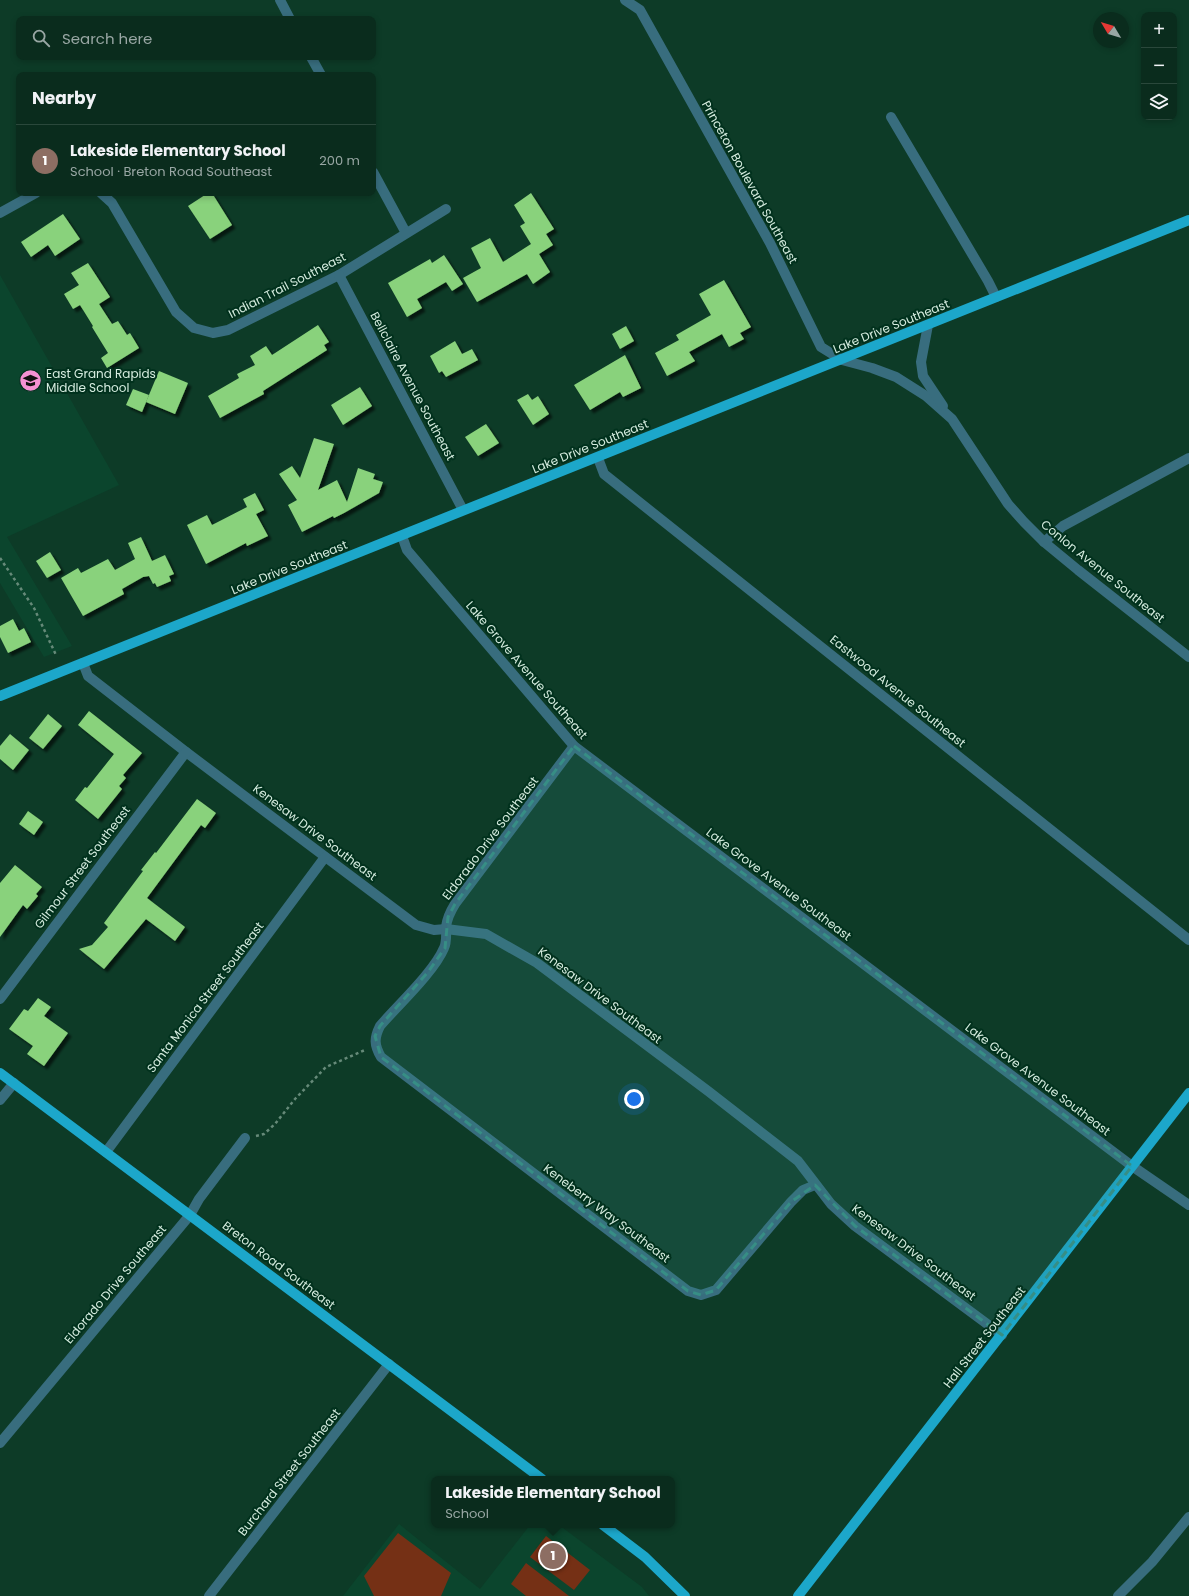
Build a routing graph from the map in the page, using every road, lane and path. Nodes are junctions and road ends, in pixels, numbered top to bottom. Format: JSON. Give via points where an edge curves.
{"nodes":[{"id":1,"x":280,"y":0,"type":"edge"},
{"id":2,"x":625,"y":0,"type":"edge"},
{"id":3,"x":640,"y":5,"type":"edge"},
{"id":4,"x":288,"y":16,"type":"edge"},
{"id":5,"x":312,"y":60,"type":"edge"},
{"id":6,"x":318,"y":72,"type":"edge"},
{"id":7,"x":891,"y":117,"type":"dead end"},
{"id":8,"x":376,"y":178,"type":"edge"},
{"id":9,"x":31,"y":196,"type":"edge"},
{"id":10,"x":104,"y":196,"type":"edge"},
{"id":11,"x":446,"y":209,"type":"dead end"},
{"id":12,"x":0,"y":213,"type":"edge"},
{"id":13,"x":1189,"y":220,"type":"edge"},
{"id":14,"x":406,"y":233,"type":"junction"},
{"id":15,"x":339,"y":275,"type":"junction"},
{"id":16,"x":996,"y":297,"type":"junction"},
{"id":17,"x":928,"y":325,"type":"junction"},
{"id":18,"x":842,"y":360,"type":"junction"},
{"id":19,"x":952,"y":419,"type":"junction"},
{"id":20,"x":598,"y":458,"type":"junction"},
{"id":21,"x":1189,"y":458,"type":"edge"},
{"id":22,"x":464,"y":510,"type":"junction"},
{"id":23,"x":402,"y":536,"type":"junction"},
{"id":24,"x":1044,"y":542,"type":"junction"},
{"id":25,"x":0,"y":558,"type":"edge"},
{"id":26,"x":56,"y":655,"type":"dead end"},
{"id":27,"x":1189,"y":657,"type":"edge"},
{"id":28,"x":83,"y":663,"type":"junction"},
{"id":29,"x":0,"y":696,"type":"edge"},
{"id":30,"x":574,"y":746,"type":"junction"},
{"id":31,"x":186,"y":752,"type":"junction"},
{"id":32,"x":325,"y":857,"type":"junction"},
{"id":33,"x":446,"y":929,"type":"junction"},
{"id":34,"x":1189,"y":940,"type":"edge"},
{"id":35,"x":0,"y":999,"type":"edge"},
{"id":36,"x":375,"y":1047,"type":"junction"},
{"id":37,"x":0,"y":1073,"type":"edge"},
{"id":38,"x":14,"y":1083,"type":"junction"},
{"id":39,"x":1189,"y":1093,"type":"edge"},
{"id":40,"x":0,"y":1100,"type":"edge"},
{"id":41,"x":245,"y":1138,"type":"joint"},
{"id":42,"x":106,"y":1152,"type":"junction"},
{"id":43,"x":1132,"y":1166,"type":"junction"},
{"id":44,"x":815,"y":1185,"type":"junction"},
{"id":45,"x":1189,"y":1205,"type":"edge"},
{"id":46,"x":190,"y":1215,"type":"junction"},
{"id":47,"x":1002,"y":1335,"type":"junction"},
{"id":48,"x":389,"y":1364,"type":"junction"},
{"id":49,"x":0,"y":1443,"type":"edge"},
{"id":50,"x":538,"y":1476,"type":"edge"},
{"id":51,"x":1189,"y":1517,"type":"edge"},
{"id":52,"x":607,"y":1528,"type":"edge"},
{"id":53,"x":209,"y":1596,"type":"edge"},
{"id":54,"x":684,"y":1596,"type":"edge"},
{"id":55,"x":798,"y":1596,"type":"edge"},
{"id":56,"x":1118,"y":1596,"type":"edge"}],
"edges":[{"from":1,"to":4,"type":"street"},
{"from":2,"to":3,"type":"street","name":"Princeton Boulevard Southeast"},
{"from":3,"to":18,"type":"street","name":"Princeton Boulevard Southeast","via":[[770,242],[821,347]]},
{"from":5,"to":6,"type":"street"},
{"from":7,"to":16,"type":"street"},
{"from":8,"to":14,"type":"street"},
{"from":9,"to":12,"type":"street"},
{"from":10,"to":15,"type":"street","name":"Indian Trail Southeast","via":[[112,203],[176,312],[194,328],[213,333],[228,330]]},
{"from":11,"to":14,"type":"street","name":"Indian Trail Southeast"},
{"from":13,"to":16,"type":"main road","name":"Lake Drive Southeast"},
{"from":14,"to":15,"type":"street","name":"Indian Trail Southeast"},
{"from":15,"to":22,"type":"street","name":"Bellclaire Avenue Southeast"},
{"from":16,"to":17,"type":"main road","name":"Lake Drive Southeast"},
{"from":17,"to":18,"type":"main road","name":"Lake Drive Southeast"},
{"from":17,"to":19,"type":"street","name":"Conlon Avenue Southeast","via":[[921,362],[923,376]]},
{"from":18,"to":19,"type":"street","name":"Conlon Avenue Southeast","via":[[896,377],[926,396]]},
{"from":18,"to":20,"type":"main road","name":"Lake Drive Southeast"},
{"from":19,"to":24,"type":"street","name":"Conlon Avenue Southeast","via":[[1008,504]]},
{"from":20,"to":22,"type":"main road","name":"Lake Drive Southeast"},
{"from":20,"to":34,"type":"street","name":"Eastwood Avenue Southeast","via":[[604,474]]},
{"from":21,"to":24,"type":"street","via":[[1063,526]]},
{"from":22,"to":23,"type":"main road","name":"Lake Drive Southeast"},
{"from":23,"to":28,"type":"main road","name":"Lake Drive Southeast"},
{"from":23,"to":30,"type":"street","name":"Lake Grove Avenue Southeast","via":[[406,550]]},
{"from":24,"to":27,"type":"street","name":"Conlon Avenue Southeast"},
{"from":25,"to":26,"type":"path","via":[[34,608]]},
{"from":28,"to":29,"type":"main road","name":"Lake Drive Southeast"},
{"from":28,"to":31,"type":"street","name":"Kenesaw Drive Southeast","via":[[88,676]]},
{"from":30,"to":33,"type":"street","name":"Eldorado Drive Southeast","via":[[455,904],[448,917]]},
{"from":30,"to":43,"type":"street","name":"Lake Grove Avenue Southeast"},
{"from":31,"to":32,"type":"street","name":"Kenesaw Drive Southeast"},
{"from":31,"to":35,"type":"street","name":"Gilmour Street Southeast"},
{"from":32,"to":33,"type":"street","name":"Kenesaw Drive Southeast","via":[[416,925],[434,930]]},
{"from":32,"to":42,"type":"street","name":"Santa Monica Street Southeast"},
{"from":33,"to":36,"type":"street","name":"Eldorado Drive Southeast","via":[[445,948],[428,972],[380,1026],[375,1036]]},
{"from":33,"to":44,"type":"street","name":"Kenesaw Drive Southeast","via":[[486,934],[537,963],[798,1162]]},
{"from":36,"to":41,"type":"path","via":[[326,1067],[264,1134]]},
{"from":36,"to":44,"type":"street","name":"Keneberry Way Southeast","via":[[380,1057],[395,1069],[688,1291],[700,1295],[716,1290],[791,1202],[803,1190]]},
{"from":37,"to":38,"type":"main road","name":"Breton Road Southeast"},
{"from":38,"to":40,"type":"street"},
{"from":38,"to":42,"type":"main road","name":"Breton Road Southeast"},
{"from":39,"to":43,"type":"main road","name":"Hall Street Southeast"},
{"from":41,"to":46,"type":"street","name":"Eldorado Drive Southeast"},
{"from":42,"to":46,"type":"main road","name":"Breton Road Southeast"},
{"from":43,"to":45,"type":"street","name":"Lake Grove Avenue Southeast"},
{"from":43,"to":47,"type":"main road","name":"Hall Street Southeast"},
{"from":44,"to":47,"type":"street","name":"Kenesaw Drive Southeast","via":[[855,1226]]},
{"from":46,"to":48,"type":"main road","name":"Breton Road Southeast"},
{"from":46,"to":49,"type":"street","name":"Eldorado Drive Southeast"},
{"from":47,"to":55,"type":"main road","name":"Hall Street Southeast"},
{"from":48,"to":50,"type":"main road","name":"Breton Road Southeast"},
{"from":48,"to":53,"type":"street","name":"Burchard Street Southeast"},
{"from":51,"to":56,"type":"street","via":[[1152,1562]]},
{"from":52,"to":54,"type":"main road","via":[[645,1557]]}]}
